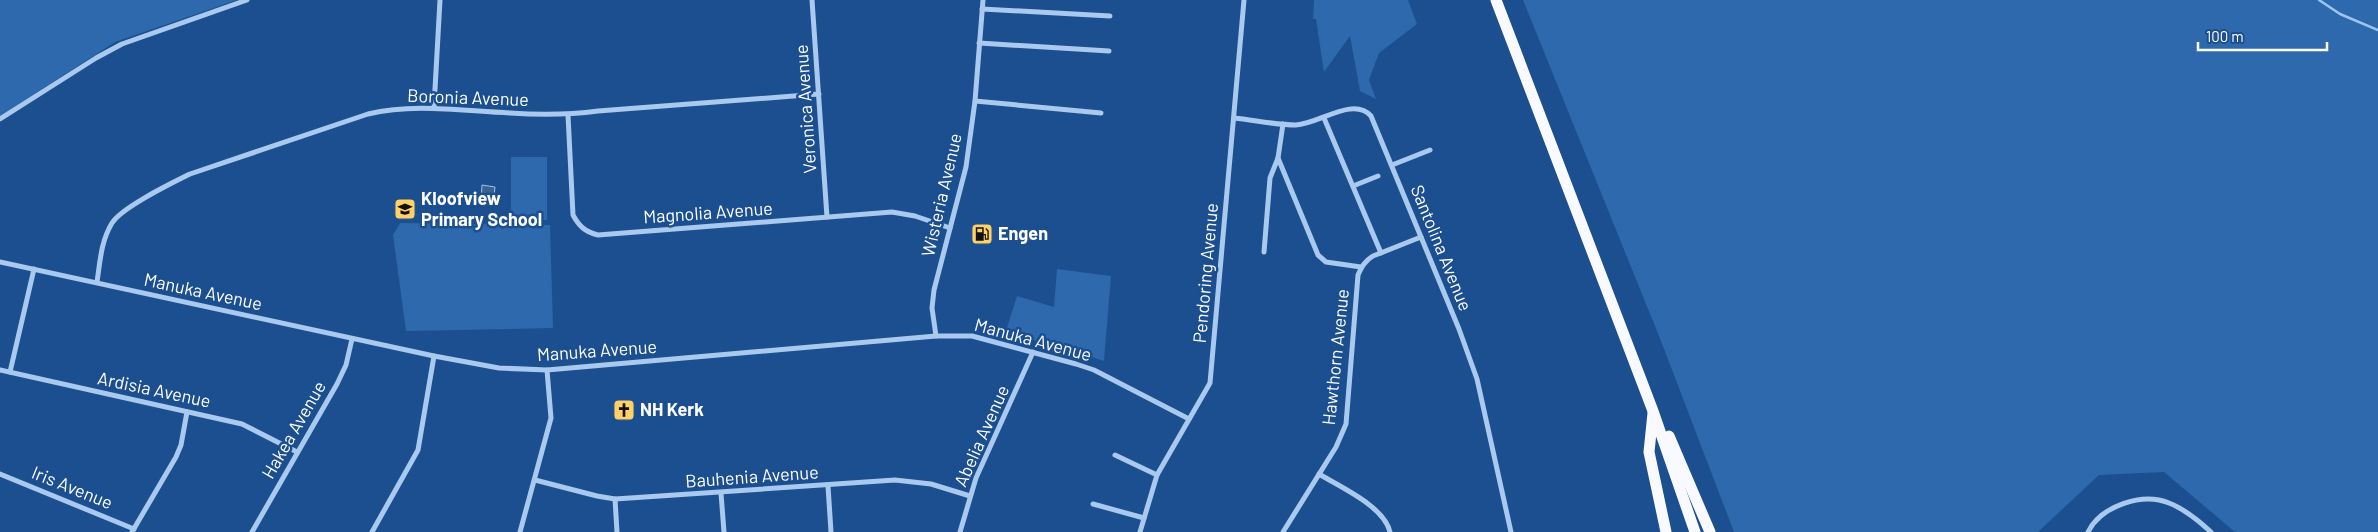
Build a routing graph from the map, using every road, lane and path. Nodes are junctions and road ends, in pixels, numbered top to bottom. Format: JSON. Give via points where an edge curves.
{"nodes":[{"id":1,"x":247,"y":0,"type":"edge"},
{"id":2,"x":440,"y":0,"type":"edge"},
{"id":3,"x":812,"y":0,"type":"edge"},
{"id":4,"x":983,"y":0,"type":"edge"},
{"id":5,"x":1244,"y":0,"type":"edge"},
{"id":6,"x":1496,"y":0,"type":"edge"},
{"id":7,"x":982,"y":9,"type":"junction"},
{"id":8,"x":1110,"y":16,"type":"dead end"},
{"id":9,"x":980,"y":43,"type":"junction"},
{"id":10,"x":1109,"y":51,"type":"dead end"},
{"id":11,"x":819,"y":94,"type":"junction"},
{"id":12,"x":975,"y":101,"type":"junction"},
{"id":13,"x":434,"y":107,"type":"junction"},
{"id":14,"x":1101,"y":113,"type":"dead end"},
{"id":15,"x":568,"y":115,"type":"junction"},
{"id":16,"x":1234,"y":118,"type":"junction"},
{"id":17,"x":1324,"y":118,"type":"junction"},
{"id":18,"x":0,"y":119,"type":"edge"},
{"id":19,"x":1283,"y":124,"type":"junction"},
{"id":20,"x":1430,"y":150,"type":"dead end"},
{"id":21,"x":1278,"y":158,"type":"junction"},
{"id":22,"x":1392,"y":165,"type":"junction"},
{"id":23,"x":1378,"y":176,"type":"dead end"},
{"id":24,"x":1353,"y":186,"type":"junction"},
{"id":25,"x":827,"y":217,"type":"junction"},
{"id":26,"x":950,"y":228,"type":"junction"},
{"id":27,"x":1421,"y":237,"type":"junction"},
{"id":28,"x":1264,"y":252,"type":"dead end"},
{"id":29,"x":1381,"y":253,"type":"junction"},
{"id":30,"x":0,"y":262,"type":"edge"},
{"id":31,"x":1361,"y":267,"type":"junction"},
{"id":32,"x":34,"y":268,"type":"junction"},
{"id":33,"x":96,"y":282,"type":"junction"},
{"id":34,"x":936,"y":336,"type":"junction"},
{"id":35,"x":352,"y":339,"type":"junction"},
{"id":36,"x":1033,"y":352,"type":"junction"},
{"id":37,"x":434,"y":356,"type":"junction"},
{"id":38,"x":0,"y":370,"type":"edge"},
{"id":39,"x":547,"y":370,"type":"junction"},
{"id":40,"x":10,"y":372,"type":"junction"},
{"id":41,"x":1653,"y":411,"type":"junction"},
{"id":42,"x":187,"y":412,"type":"junction"},
{"id":43,"x":1189,"y":419,"type":"junction"},
{"id":44,"x":297,"y":452,"type":"junction"},
{"id":45,"x":1115,"y":455,"type":"dead end"},
{"id":46,"x":0,"y":474,"type":"edge"},
{"id":47,"x":1319,"y":474,"type":"junction"},
{"id":48,"x":1157,"y":476,"type":"junction"},
{"id":49,"x":535,"y":480,"type":"junction"},
{"id":50,"x":828,"y":486,"type":"junction"},
{"id":51,"x":721,"y":493,"type":"junction"},
{"id":52,"x":970,"y":496,"type":"junction"},
{"id":53,"x":615,"y":499,"type":"junction"},
{"id":54,"x":1093,"y":504,"type":"dead end"},
{"id":55,"x":1144,"y":518,"type":"junction"},
{"id":56,"x":133,"y":530,"type":"edge"},
{"id":57,"x":252,"y":532,"type":"edge"},
{"id":58,"x":372,"y":532,"type":"edge"},
{"id":59,"x":520,"y":532,"type":"edge"},
{"id":60,"x":617,"y":532,"type":"edge"},
{"id":61,"x":724,"y":532,"type":"edge"},
{"id":62,"x":831,"y":532,"type":"edge"},
{"id":63,"x":960,"y":532,"type":"edge"},
{"id":64,"x":1140,"y":532,"type":"edge"},
{"id":65,"x":1283,"y":532,"type":"edge"},
{"id":66,"x":1390,"y":532,"type":"edge"},
{"id":67,"x":1511,"y":532,"type":"edge"},
{"id":68,"x":1666,"y":532,"type":"edge"},
{"id":69,"x":1695,"y":532,"type":"edge"},
{"id":70,"x":1710,"y":532,"type":"edge"},
{"id":71,"x":2088,"y":532,"type":"edge"},
{"id":72,"x":2211,"y":532,"type":"edge"}],
"edges":[{"from":1,"to":18,"type":"street","via":[[122,44]]},
{"from":2,"to":13,"type":"street"},
{"from":3,"to":11,"type":"street","name":"Veronica Avenue"},
{"from":4,"to":7,"type":"street","name":"Wisteria Avenue"},
{"from":5,"to":16,"type":"street","name":"Pendoring Avenue"},
{"from":6,"to":41,"type":"highway"},
{"from":7,"to":8,"type":"street"},
{"from":7,"to":9,"type":"street","name":"Wisteria Avenue"},
{"from":9,"to":10,"type":"street"},
{"from":9,"to":12,"type":"street","name":"Wisteria Avenue"},
{"from":11,"to":15,"type":"street","name":"Boronia Avenue"},
{"from":11,"to":25,"type":"street","name":"Veronica Avenue"},
{"from":12,"to":14,"type":"street"},
{"from":12,"to":26,"type":"street","name":"Wisteria Avenue","via":[[966,167]]},
{"from":13,"to":15,"type":"street","name":"Boronia Avenue"},
{"from":13,"to":33,"type":"street","name":"Boronia Avenue","via":[[388,109],[368,114],[190,174],[113,221],[104,241]]},
{"from":15,"to":25,"type":"street","name":"Magnolia Avenue","via":[[573,215],[588,232],[598,235]]},
{"from":16,"to":19,"type":"street","name":"Santolina Avenue"},
{"from":16,"to":43,"type":"street","name":"Pendoring Avenue","via":[[1210,383]]},
{"from":17,"to":19,"type":"street","name":"Santolina Avenue","via":[[1296,125]]},
{"from":17,"to":22,"type":"street","name":"Santolina Avenue","via":[[1345,110],[1363,109],[1371,116]]},
{"from":17,"to":24,"type":"street"},
{"from":19,"to":21,"type":"street"},
{"from":20,"to":22,"type":"street"},
{"from":21,"to":28,"type":"street","via":[[1270,178]]},
{"from":21,"to":31,"type":"street","via":[[1318,255],[1326,262]]},
{"from":22,"to":27,"type":"street","name":"Santolina Avenue"},
{"from":23,"to":24,"type":"street"},
{"from":24,"to":29,"type":"street"},
{"from":25,"to":26,"type":"street","name":"Magnolia Avenue","via":[[892,212]]},
{"from":26,"to":34,"type":"street","name":"Wisteria Avenue","via":[[934,290],[932,308]]},
{"from":27,"to":29,"type":"street","name":"Hawthorn Avenue"},
{"from":27,"to":67,"type":"street","name":"Santolina Avenue","via":[[1477,380]]},
{"from":29,"to":31,"type":"street","name":"Hawthorn Avenue"},
{"from":30,"to":32,"type":"street","name":"Manuka Avenue"},
{"from":31,"to":47,"type":"street","name":"Hawthorn Avenue","via":[[1346,424]]},
{"from":32,"to":33,"type":"street","name":"Manuka Avenue"},
{"from":32,"to":40,"type":"street"},
{"from":33,"to":35,"type":"street","name":"Manuka Avenue"},
{"from":34,"to":36,"type":"street","name":"Manuka Avenue","via":[[972,336]]},
{"from":34,"to":39,"type":"street","name":"Manuka Avenue"},
{"from":35,"to":37,"type":"street","name":"Manuka Avenue"},
{"from":35,"to":44,"type":"street","name":"Hakea Avenue","via":[[346,365],[337,384]]},
{"from":36,"to":43,"type":"street","name":"Manuka Avenue","via":[[1094,370]]},
{"from":36,"to":52,"type":"street","name":"Abelia Avenue"},
{"from":37,"to":39,"type":"street","name":"Manuka Avenue","via":[[499,368]]},
{"from":37,"to":58,"type":"street","via":[[418,450]]},
{"from":38,"to":40,"type":"street","name":"Ardisia Avenue"},
{"from":39,"to":49,"type":"street","via":[[551,418]]},
{"from":40,"to":42,"type":"street","name":"Ardisia Avenue"},
{"from":41,"to":68,"type":"highway","via":[[1649,452]]},
{"from":41,"to":69,"type":"highway"},
{"from":41,"to":70,"type":"highway","via":[[1668,433]]},
{"from":42,"to":44,"type":"street","name":"Ardisia Avenue","via":[[242,424]]},
{"from":42,"to":56,"type":"street","via":[[176,457]]},
{"from":43,"to":48,"type":"street","name":"Pendoring Avenue"},
{"from":44,"to":57,"type":"street","name":"Hakea Avenue"},
{"from":45,"to":48,"type":"street"},
{"from":46,"to":56,"type":"street","name":"Iris Avenue"},
{"from":47,"to":65,"type":"street","name":"Hawthorn Avenue"},
{"from":47,"to":66,"type":"street","via":[[1375,509],[1384,518]]},
{"from":48,"to":55,"type":"street","name":"Pendoring Avenue"},
{"from":49,"to":53,"type":"street","name":"Bauhenia Avenue"},
{"from":49,"to":59,"type":"street"},
{"from":50,"to":51,"type":"street","name":"Bauhenia Avenue"},
{"from":50,"to":52,"type":"street","name":"Bauhenia Avenue","via":[[876,480],[908,481]]},
{"from":50,"to":62,"type":"street"},
{"from":51,"to":53,"type":"street","name":"Bauhenia Avenue"},
{"from":51,"to":61,"type":"street"},
{"from":52,"to":63,"type":"street","name":"Abelia Avenue"},
{"from":53,"to":60,"type":"street"},
{"from":54,"to":55,"type":"street"},
{"from":55,"to":64,"type":"street","name":"Pendoring Avenue"},
{"from":71,"to":72,"type":"street","via":[[2103,512],[2146,500],[2168,502],[2196,518]]}]}
